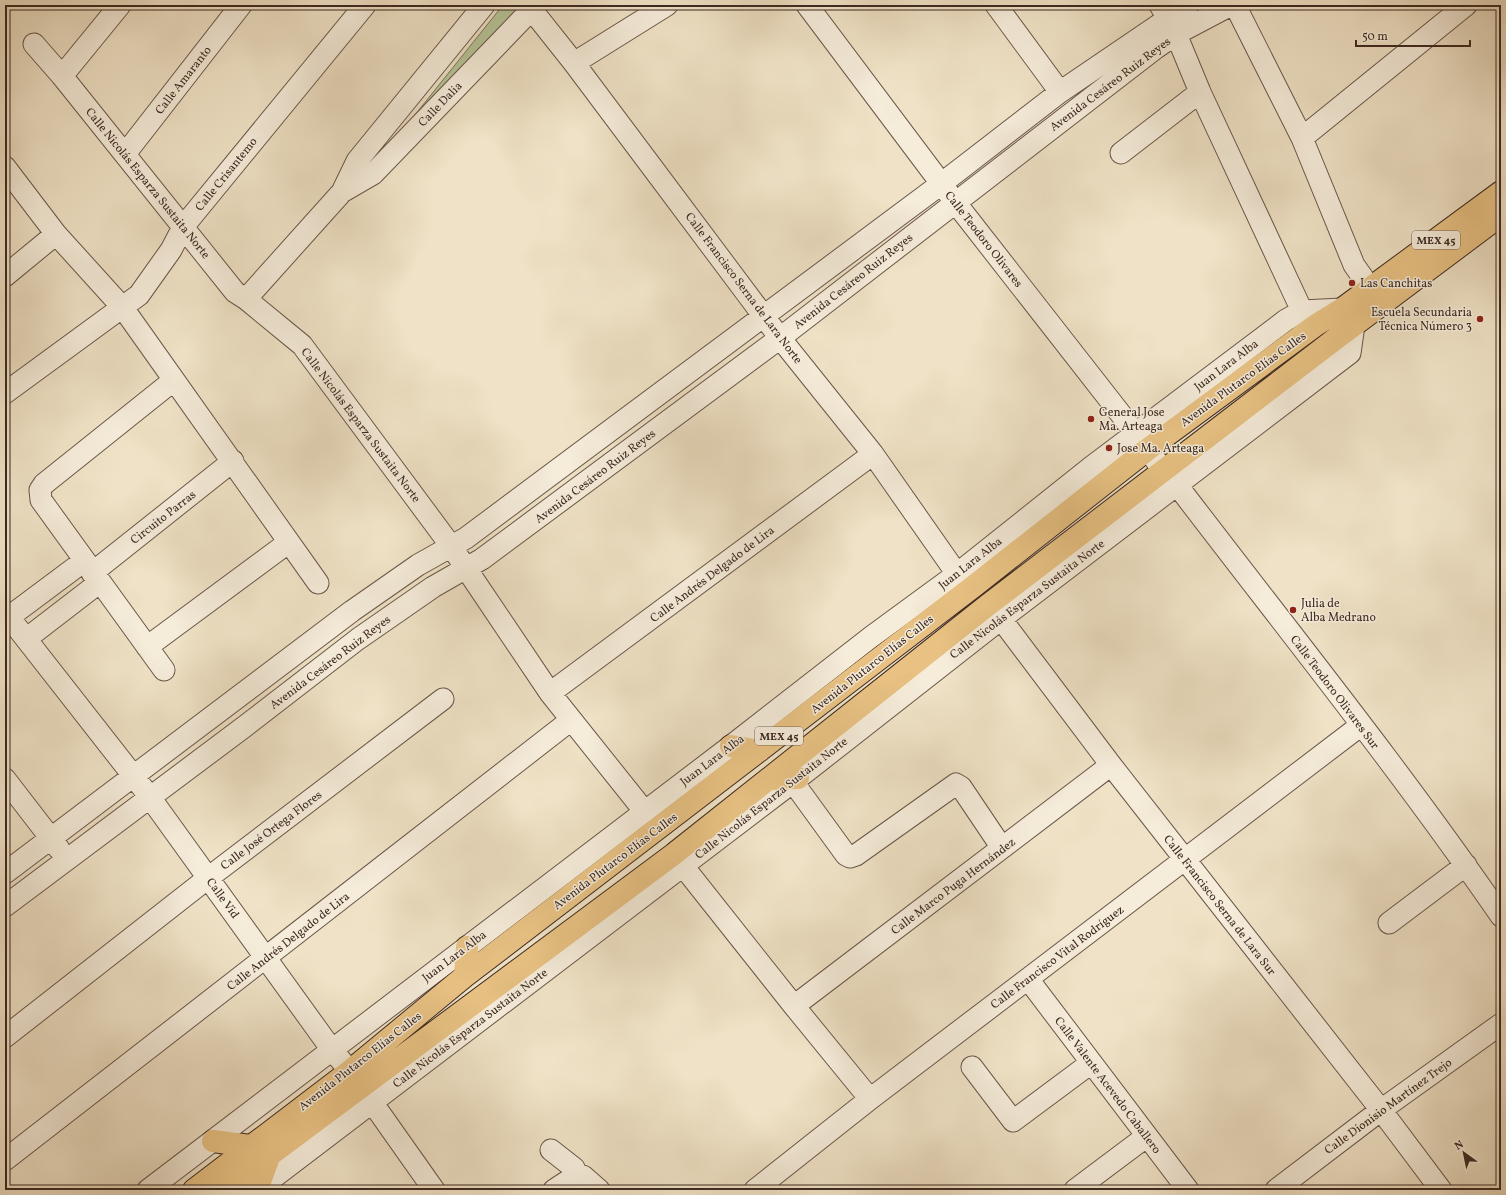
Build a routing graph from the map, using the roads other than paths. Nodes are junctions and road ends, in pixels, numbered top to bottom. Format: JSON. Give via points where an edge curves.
{"nodes":[{"id":1,"x":120,"y":5,"type":"edge"},
{"id":2,"x":241,"y":5,"type":"edge"},
{"id":3,"x":365,"y":5,"type":"edge"},
{"id":4,"x":484,"y":5,"type":"edge"},
{"id":5,"x":667,"y":5,"type":"edge"},
{"id":6,"x":807,"y":5,"type":"edge"},
{"id":7,"x":996,"y":5,"type":"edge"},
{"id":8,"x":1188,"y":5,"type":"edge"},
{"id":9,"x":1231,"y":5,"type":"edge"},
{"id":10,"x":1235,"y":5,"type":"edge"},
{"id":11,"x":1466,"y":5,"type":"edge"},
{"id":12,"x":530,"y":7,"type":"edge"},
{"id":13,"x":1167,"y":19,"type":"edge"},
{"id":14,"x":34,"y":44,"type":"dead end"},
{"id":15,"x":574,"y":63,"type":"junction"},
{"id":16,"x":62,"y":76,"type":"junction"},
{"id":17,"x":1060,"y":92,"type":"junction"},
{"id":18,"x":1200,"y":92,"type":"junction"},
{"id":19,"x":1302,"y":138,"type":"junction"},
{"id":20,"x":1121,"y":153,"type":"dead end"},
{"id":21,"x":125,"y":154,"type":"junction"},
{"id":22,"x":5,"y":167,"type":"edge"},
{"id":23,"x":942,"y":184,"type":"junction"},
{"id":24,"x":342,"y":192,"type":"junction"},
{"id":25,"x":1501,"y":192,"type":"edge"},
{"id":26,"x":955,"y":202,"type":"junction"},
{"id":27,"x":1501,"y":215,"type":"edge"},
{"id":28,"x":183,"y":227,"type":"junction"},
{"id":29,"x":56,"y":234,"type":"junction"},
{"id":30,"x":5,"y":276,"type":"edge"},
{"id":31,"x":1376,"y":297,"type":"junction"},
{"id":32,"x":246,"y":299,"type":"junction"},
{"id":33,"x":123,"y":308,"type":"junction"},
{"id":34,"x":1302,"y":311,"type":"junction"},
{"id":35,"x":765,"y":316,"type":"junction"},
{"id":36,"x":1348,"y":317,"type":"junction"},
{"id":37,"x":780,"y":338,"type":"junction"},
{"id":38,"x":174,"y":380,"type":"junction"},
{"id":39,"x":5,"y":393,"type":"edge"},
{"id":40,"x":1142,"y":442,"type":"junction"},
{"id":41,"x":873,"y":454,"type":"junction"},
{"id":42,"x":233,"y":461,"type":"junction"},
{"id":43,"x":1170,"y":478,"type":"junction"},
{"id":44,"x":289,"y":542,"type":"junction"},
{"id":45,"x":451,"y":546,"type":"junction"},
{"id":46,"x":466,"y":569,"type":"junction"},
{"id":47,"x":92,"y":572,"type":"junction"},
{"id":48,"x":957,"y":574,"type":"junction"},
{"id":49,"x":318,"y":582,"type":"dead end"},
{"id":50,"x":7,"y":614,"type":"edge"},
{"id":51,"x":1001,"y":619,"type":"junction"},
{"id":52,"x":871,"y":637,"type":"junction"},
{"id":53,"x":26,"y":639,"type":"junction"},
{"id":54,"x":147,"y":646,"type":"junction"},
{"id":55,"x":885,"y":654,"type":"junction"},
{"id":56,"x":164,"y":670,"type":"dead end"},
{"id":57,"x":907,"y":670,"type":"junction"},
{"id":58,"x":550,"y":693,"type":"junction"},
{"id":59,"x":443,"y":699,"type":"dead end"},
{"id":60,"x":895,"y":701,"type":"junction"},
{"id":61,"x":571,"y":720,"type":"junction"},
{"id":62,"x":1360,"y":726,"type":"junction"},
{"id":63,"x":731,"y":746,"type":"junction"},
{"id":64,"x":759,"y":751,"type":"junction"},
{"id":65,"x":1111,"y":766,"type":"junction"},
{"id":66,"x":134,"y":776,"type":"junction"},
{"id":67,"x":770,"y":778,"type":"junction"},
{"id":68,"x":5,"y":779,"type":"edge"},
{"id":69,"x":796,"y":780,"type":"junction"},
{"id":70,"x":150,"y":796,"type":"junction"},
{"id":71,"x":645,"y":812,"type":"junction"},
{"id":72,"x":50,"y":838,"type":"junction"},
{"id":73,"x":1002,"y":848,"type":"junction"},
{"id":74,"x":67,"y":859,"type":"junction"},
{"id":75,"x":1185,"y":860,"type":"junction"},
{"id":76,"x":1466,"y":865,"type":"junction"},
{"id":77,"x":683,"y":866,"type":"junction"},
{"id":78,"x":5,"y":873,"type":"edge"},
{"id":79,"x":208,"y":878,"type":"junction"},
{"id":80,"x":5,"y":906,"type":"edge"},
{"id":81,"x":1501,"y":916,"type":"edge"},
{"id":82,"x":1389,"y":923,"type":"dead end"},
{"id":83,"x":467,"y":947,"type":"junction"},
{"id":84,"x":267,"y":957,"type":"junction"},
{"id":85,"x":465,"y":976,"type":"junction"},
{"id":86,"x":1028,"y":979,"type":"junction"},
{"id":87,"x":509,"y":998,"type":"junction"},
{"id":88,"x":475,"y":1004,"type":"junction"},
{"id":89,"x":794,"y":1006,"type":"junction"},
{"id":90,"x":1501,"y":1024,"type":"edge"},
{"id":91,"x":5,"y":1037,"type":"edge"},
{"id":92,"x":332,"y":1050,"type":"junction"},
{"id":93,"x":1091,"y":1063,"type":"junction"},
{"id":94,"x":972,"y":1067,"type":"dead end"},
{"id":95,"x":361,"y":1087,"type":"junction"},
{"id":96,"x":870,"y":1099,"type":"junction"},
{"id":97,"x":1381,"y":1110,"type":"junction"},
{"id":98,"x":1147,"y":1136,"type":"junction"},
{"id":99,"x":213,"y":1141,"type":"junction"},
{"id":100,"x":260,"y":1150,"type":"junction"},
{"id":101,"x":551,"y":1150,"type":"dead end"},
{"id":102,"x":5,"y":1160,"type":"edge"},
{"id":103,"x":577,"y":1174,"type":"junction"},
{"id":104,"x":148,"y":1190,"type":"edge"},
{"id":105,"x":194,"y":1190,"type":"edge"},
{"id":106,"x":223,"y":1190,"type":"edge"},
{"id":107,"x":257,"y":1190,"type":"edge"},
{"id":108,"x":434,"y":1190,"type":"edge"},
{"id":109,"x":554,"y":1190,"type":"edge"},
{"id":110,"x":599,"y":1190,"type":"edge"},
{"id":111,"x":755,"y":1190,"type":"edge"},
{"id":112,"x":1075,"y":1190,"type":"edge"},
{"id":113,"x":1188,"y":1190,"type":"edge"},
{"id":114,"x":1276,"y":1190,"type":"edge"},
{"id":115,"x":1441,"y":1190,"type":"edge"}],
"edges":[{"from":1,"to":16,"type":"street"},
{"from":2,"to":21,"type":"street","name":"Calle Amaranto"},
{"from":3,"to":28,"type":"street","name":"Calle Crisantemo"},
{"from":4,"to":24,"type":"street","name":"Calle Dalia","via":[[357,161]]},
{"from":5,"to":15,"type":"street"},
{"from":6,"to":23,"type":"street","name":"Calle Teodoro Olivares"},
{"from":7,"to":17,"type":"street"},
{"from":8,"to":13,"type":"street"},
{"from":9,"to":13,"type":"street"},
{"from":10,"to":19,"type":"street"},
{"from":11,"to":19,"type":"street"},
{"from":12,"to":15,"type":"street","name":"Calle Francisco Serna de Lara Norte"},
{"from":12,"to":24,"type":"street","name":"Calle Dalia","via":[[373,174]]},
{"from":13,"to":17,"type":"street","name":"Avenida Cesáreo Ruiz Reyes"},
{"from":13,"to":18,"type":"street"},
{"from":13,"to":26,"type":"street","name":"Avenida Cesáreo Ruiz Reyes"},
{"from":14,"to":16,"type":"street","name":"Calle Nicolás Esparza Sustaita Norte"},
{"from":15,"to":35,"type":"street","name":"Calle Francisco Serna de Lara Norte"},
{"from":16,"to":21,"type":"street","name":"Calle Nicolás Esparza Sustaita Norte"},
{"from":17,"to":23,"type":"street","name":"Avenida Cesáreo Ruiz Reyes"},
{"from":18,"to":20,"type":"street"},
{"from":18,"to":34,"type":"street"},
{"from":19,"to":31,"type":"street","via":[[1354,265]]},
{"from":21,"to":28,"type":"street","name":"Calle Nicolás Esparza Sustaita Norte"},
{"from":22,"to":29,"type":"street"},
{"from":23,"to":26,"type":"street","name":"Calle Teodoro Olivares"},
{"from":23,"to":35,"type":"street","name":"Avenida Cesáreo Ruiz Reyes"},
{"from":24,"to":32,"type":"street","name":"Calle Dalia"},
{"from":25,"to":31,"type":"main road","name":"Avenida Plutarco Elías Calles","number":"MEX 45"},
{"from":26,"to":37,"type":"street","name":"Avenida Cesáreo Ruiz Reyes"},
{"from":26,"to":40,"type":"street","name":"Calle Teodoro Olivares"},
{"from":27,"to":31,"type":"main road","name":"Avenida Plutarco Elías Calles","number":"MEX 45"},
{"from":28,"to":32,"type":"street","name":"Calle Nicolás Esparza Sustaita Norte","via":[[235,292]]},
{"from":28,"to":33,"type":"street","name":"Calle Crisantemo","via":[[171,250],[143,290]]},
{"from":29,"to":30,"type":"street"},
{"from":29,"to":33,"type":"street"},
{"from":31,"to":36,"type":"main road","name":"Avenida Plutarco Elías Calles","number":"MEX 45"},
{"from":32,"to":45,"type":"street","name":"Calle Nicolás Esparza Sustaita Norte","via":[[302,345]]},
{"from":33,"to":38,"type":"street"},
{"from":33,"to":39,"type":"street","name":"Calle Crisantemo"},
{"from":34,"to":36,"type":"street","name":"Juan Lara Alba"},
{"from":34,"to":40,"type":"street","name":"Juan Lara Alba","via":[[1286,320]]},
{"from":35,"to":37,"type":"street","name":"Calle Francisco Serna de Lara Norte"},
{"from":35,"to":45,"type":"street","name":"Avenida Cesáreo Ruiz Reyes","via":[[466,538]]},
{"from":36,"to":40,"type":"main road","name":"Avenida Plutarco Elías Calles","number":"MEX 45","via":[[1316,325]]},
{"from":36,"to":43,"type":"main road","name":"Avenida Plutarco Elías Calles","number":"MEX 45"},
{"from":37,"to":41,"type":"street","name":"Calle Francisco Serna de Lara Norte"},
{"from":37,"to":46,"type":"street","name":"Avenida Cesáreo Ruiz Reyes","via":[[482,560]]},
{"from":38,"to":42,"type":"street"},
{"from":38,"to":47,"type":"street","via":[[42,487],[41,500]]},
{"from":40,"to":43,"type":"street","name":"Calle Teodoro Olivares"},
{"from":40,"to":48,"type":"street","name":"Juan Lara Alba","via":[[1084,472]]},
{"from":40,"to":55,"type":"main road","name":"Avenida Plutarco Elías Calles","number":"MEX 45"},
{"from":41,"to":48,"type":"street","name":"Calle Francisco Serna de Lara Norte"},
{"from":41,"to":58,"type":"street","name":"Calle Andrés Delgado de Lira"},
{"from":42,"to":44,"type":"street"},
{"from":42,"to":47,"type":"street","name":"Circuito Parras"},
{"from":43,"to":51,"type":"street","name":"Calle Nicolás Esparza Sustaita Norte"},
{"from":43,"to":57,"type":"main road","name":"Avenida Plutarco Elías Calles","number":"MEX 45","via":[[988,605]]},
{"from":43,"to":62,"type":"street","name":"Calle Teodoro Olivares Sur"},
{"from":44,"to":49,"type":"street"},
{"from":44,"to":54,"type":"street"},
{"from":45,"to":46,"type":"street","name":"Calle Nicolás Esparza Sustaita Norte"},
{"from":45,"to":66,"type":"street","name":"Avenida Cesáreo Ruiz Reyes","via":[[418,565],[352,611]]},
{"from":46,"to":58,"type":"street","name":"Calle Nicolás Esparza Sustaita Norte"},
{"from":46,"to":70,"type":"street","name":"Avenida Cesáreo Ruiz Reyes","via":[[433,587],[358,639]]},
{"from":47,"to":50,"type":"street","name":"Circuito Parras"},
{"from":47,"to":53,"type":"street","name":"Circuito Parras"},
{"from":47,"to":54,"type":"street"},
{"from":48,"to":52,"type":"street","name":"Juan Lara Alba"},
{"from":50,"to":53,"type":"street","name":"Calle Vid"},
{"from":51,"to":60,"type":"street","name":"Calle Nicolás Esparza Sustaita Norte"},
{"from":51,"to":65,"type":"street","name":"Calle Francisco Serna de Lara Sur"},
{"from":52,"to":55,"type":"street"},
{"from":52,"to":63,"type":"street","name":"Juan Lara Alba"},
{"from":53,"to":66,"type":"street","name":"Calle Vid"},
{"from":54,"to":56,"type":"street"},
{"from":55,"to":64,"type":"main road","name":"Avenida Plutarco Elías Calles","number":"MEX 45"},
{"from":57,"to":60,"type":"main road"},
{"from":57,"to":67,"type":"main road","name":"Avenida Plutarco Elías Calles","number":"MEX 45"},
{"from":58,"to":61,"type":"street","name":"Calle Nicolás Esparza Sustaita Norte"},
{"from":59,"to":79,"type":"street","name":"Calle José Ortega Flores"},
{"from":60,"to":69,"type":"street","name":"Calle Nicolás Esparza Sustaita Norte"},
{"from":61,"to":71,"type":"street","name":"Calle Nicolás Esparza Sustaita Norte"},
{"from":61,"to":84,"type":"street","name":"Calle Andrés Delgado de Lira"},
{"from":62,"to":75,"type":"street","name":"Calle Francisco Vital Rodríguez"},
{"from":62,"to":76,"type":"street","name":"Calle Teodoro Olivares Sur"},
{"from":63,"to":64,"type":"main road"},
{"from":63,"to":71,"type":"street","name":"Juan Lara Alba"},
{"from":64,"to":85,"type":"main road","name":"Avenida Plutarco Elías Calles","number":"MEX 45"},
{"from":65,"to":73,"type":"street","name":"Calle Marco Puga Hernández"},
{"from":65,"to":75,"type":"street","name":"Calle Francisco Serna de Lara Sur"},
{"from":66,"to":70,"type":"street","name":"Calle Vid"},
{"from":66,"to":72,"type":"street","name":"Avenida Cesáreo Ruiz Reyes"},
{"from":67,"to":69,"type":"main road"},
{"from":67,"to":88,"type":"main road","name":"Avenida Plutarco Elías Calles","number":"MEX 45"},
{"from":68,"to":72,"type":"street"},
{"from":69,"to":73,"type":"street","via":[[846,855],[850,857],[856,856],[956,784],[961,787]]},
{"from":69,"to":77,"type":"street","name":"Calle Nicolás Esparza Sustaita Norte"},
{"from":70,"to":74,"type":"street","name":"Avenida Cesáreo Ruiz Reyes"},
{"from":70,"to":79,"type":"street","name":"Calle Vid"},
{"from":71,"to":83,"type":"street","name":"Juan Lara Alba"},
{"from":72,"to":74,"type":"street"},
{"from":72,"to":78,"type":"street","name":"Avenida Cesáreo Ruiz Reyes"},
{"from":73,"to":89,"type":"street","name":"Calle Marco Puga Hernández"},
{"from":74,"to":80,"type":"street","name":"Avenida Cesáreo Ruiz Reyes"},
{"from":75,"to":86,"type":"street","name":"Calle Francisco Vital Rodríguez"},
{"from":75,"to":97,"type":"street","name":"Calle Francisco Serna de Lara Sur"},
{"from":76,"to":81,"type":"street","name":"Calle Teodoro Olivares Sur"},
{"from":76,"to":82,"type":"street"},
{"from":77,"to":87,"type":"street","name":"Calle Nicolás Esparza Sustaita Norte"},
{"from":77,"to":89,"type":"street","name":"Calle Nicolás Esparza Sustaita Norte"},
{"from":79,"to":84,"type":"street","name":"Calle Vid"},
{"from":79,"to":91,"type":"street","name":"Calle José Ortega Flores"},
{"from":83,"to":85,"type":"main road"},
{"from":83,"to":92,"type":"street","name":"Juan Lara Alba"},
{"from":84,"to":92,"type":"street","name":"Calle Vid"},
{"from":84,"to":102,"type":"street","name":"Calle Andrés Delgado de Lira"},
{"from":85,"to":95,"type":"main road","name":"Avenida Plutarco Elías Calles","number":"MEX 45"},
{"from":86,"to":93,"type":"street","name":"Calle Valente Acevedo Caballero"},
{"from":86,"to":96,"type":"street","name":"Calle Francisco Vital Rodríguez"},
{"from":87,"to":88,"type":"main road"},
{"from":87,"to":95,"type":"street","name":"Calle Nicolás Esparza Sustaita Norte"},
{"from":88,"to":95,"type":"main road","name":"Avenida Plutarco Elías Calles","number":"MEX 45"},
{"from":89,"to":96,"type":"street","name":"Calle Nicolás Esparza Sustaita Norte"},
{"from":90,"to":97,"type":"street","name":"Calle Dionisio Martínez Trejo"},
{"from":92,"to":95,"type":"street","name":"Calle Vid"},
{"from":92,"to":99,"type":"street","name":"Juan Lara Alba"},
{"from":93,"to":94,"type":"street","via":[[1014,1121]]},
{"from":93,"to":98,"type":"street","name":"Calle Valente Acevedo Caballero"},
{"from":95,"to":100,"type":"main road","name":"Avenida Plutarco Elías Calles","number":"MEX 45"},
{"from":95,"to":107,"type":"street","name":"Calle Nicolás Esparza Sustaita Norte"},
{"from":95,"to":108,"type":"street","name":"Calle Vid"},
{"from":96,"to":111,"type":"street","name":"Calle Francisco Vital Rodríguez"},
{"from":97,"to":114,"type":"street","name":"Calle Dionisio Martínez Trejo"},
{"from":97,"to":115,"type":"street","name":"Calle Francisco Serna de Lara Sur"},
{"from":98,"to":112,"type":"street"},
{"from":98,"to":113,"type":"street","name":"Calle Valente Acevedo Caballero"},
{"from":99,"to":100,"type":"main road"},
{"from":99,"to":104,"type":"street","name":"Juan Lara Alba"},
{"from":100,"to":105,"type":"main road","name":"Avenida Plutarco Elías Calles","number":"MEX 45"},
{"from":100,"to":106,"type":"main road","name":"Avenida Plutarco Elías Calles","number":"MEX 45"},
{"from":100,"to":107,"type":"main road"},
{"from":101,"to":103,"type":"street","via":[[574,1168]]},
{"from":103,"to":109,"type":"street"},
{"from":103,"to":110,"type":"street"}]}
